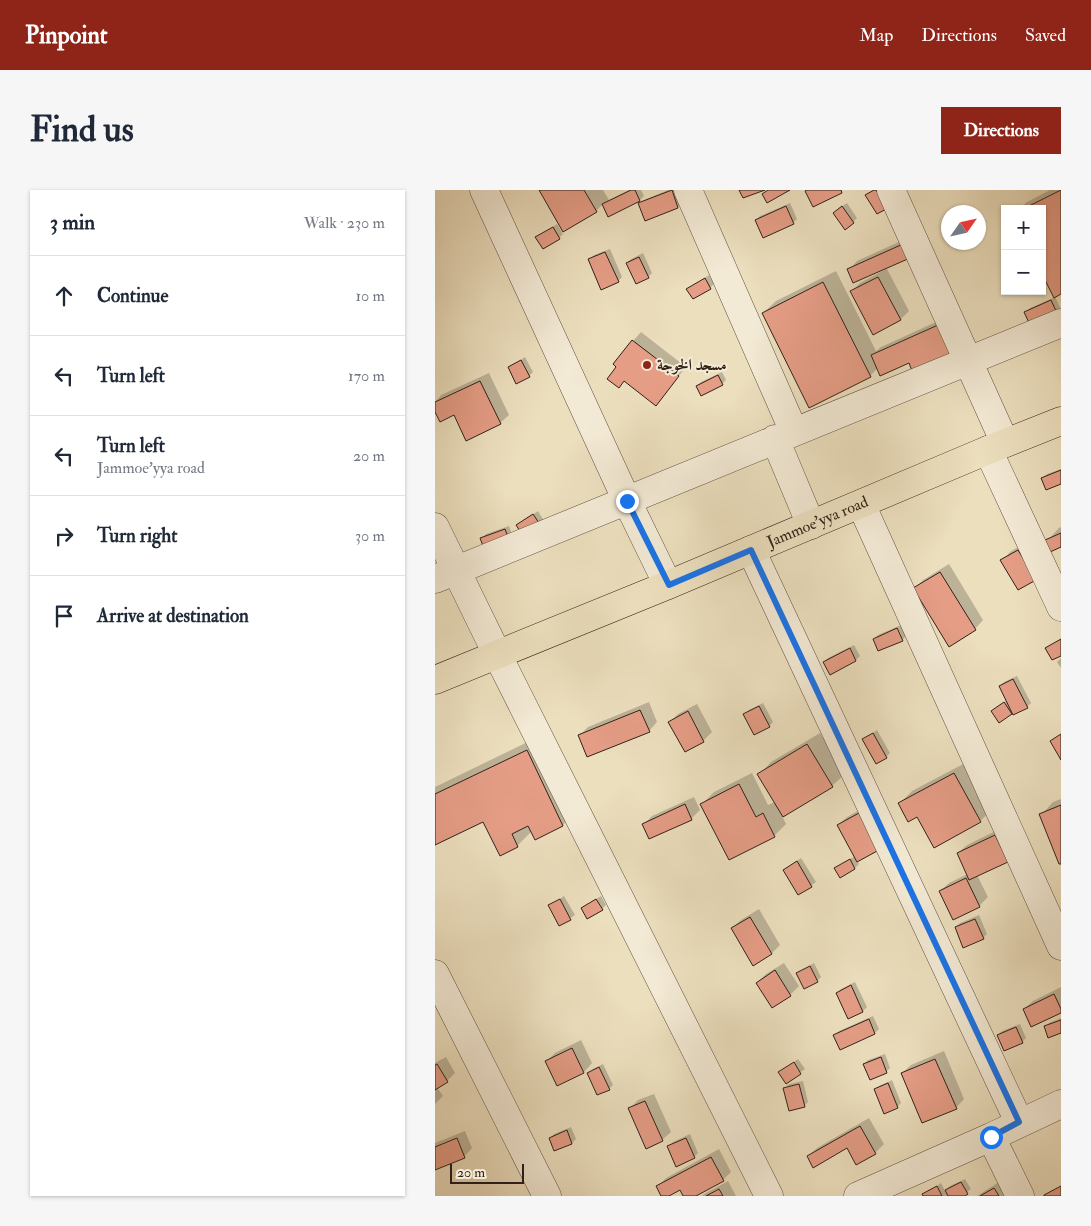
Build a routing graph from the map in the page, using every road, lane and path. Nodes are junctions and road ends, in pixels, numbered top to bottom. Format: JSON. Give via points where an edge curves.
{"nodes":[{"id":1,"x":484,"y":190,"type":"edge"},
{"id":2,"x":687,"y":190,"type":"edge"},
{"id":3,"x":891,"y":190,"type":"edge"},
{"id":4,"x":1061,"y":323,"type":"edge"},
{"id":5,"x":970,"y":362,"type":"junction"},
{"id":6,"x":1061,"y":421,"type":"edge"},
{"id":7,"x":785,"y":436,"type":"junction"},
{"id":8,"x":997,"y":446,"type":"junction"},
{"id":9,"x":627,"y":501,"type":"junction"},
{"id":10,"x":861,"y":504,"type":"junction"},
{"id":11,"x":811,"y":525,"type":"junction"},
{"id":12,"x":435,"y":527,"type":"edge"},
{"id":13,"x":751,"y":550,"type":"junction"},
{"id":14,"x":445,"y":575,"type":"edge"},
{"id":15,"x":669,"y":585,"type":"junction"},
{"id":16,"x":1061,"y":607,"type":"edge"},
{"id":17,"x":497,"y":654,"type":"junction"},
{"id":18,"x":435,"y":680,"type":"edge"},
{"id":19,"x":1061,"y":946,"type":"edge"},
{"id":20,"x":435,"y":974,"type":"edge"},
{"id":21,"x":1061,"y":1104,"type":"edge"},
{"id":22,"x":1019,"y":1122,"type":"junction"},
{"id":23,"x":991,"y":1137,"type":"junction"},
{"id":24,"x":547,"y":1196,"type":"edge"},
{"id":25,"x":769,"y":1196,"type":"edge"},
{"id":26,"x":857,"y":1196,"type":"edge"},
{"id":27,"x":1020,"y":1196,"type":"edge"}],
"edges":[{"from":1,"to":9,"type":"street"},
{"from":2,"to":7,"type":"street"},
{"from":3,"to":5,"type":"street"},
{"from":4,"to":5,"type":"street"},
{"from":5,"to":7,"type":"street"},
{"from":5,"to":8,"type":"street"},
{"from":6,"to":8,"type":"main road","name":"Jammoe'yya road"},
{"from":7,"to":9,"type":"street"},
{"from":7,"to":11,"type":"street"},
{"from":8,"to":10,"type":"main road","name":"Jammoe'yya road"},
{"from":8,"to":16,"type":"street"},
{"from":9,"to":14,"type":"street"},
{"from":9,"to":15,"type":"street"},
{"from":10,"to":11,"type":"main road","name":"Jammoe'yya road"},
{"from":10,"to":19,"type":"street"},
{"from":11,"to":13,"type":"main road","name":"Jammoe'yya road"},
{"from":12,"to":14,"type":"street"},
{"from":13,"to":15,"type":"main road","name":"Jammoe'yya road"},
{"from":13,"to":22,"type":"street"},
{"from":14,"to":17,"type":"street"},
{"from":15,"to":17,"type":"main road","name":"Jammoe'yya road"},
{"from":17,"to":18,"type":"main road","name":"Jammoe'yya road"},
{"from":17,"to":25,"type":"street"},
{"from":20,"to":24,"type":"street"},
{"from":21,"to":22,"type":"street"},
{"from":22,"to":23,"type":"street"},
{"from":23,"to":26,"type":"street"},
{"from":23,"to":27,"type":"street"}]}
